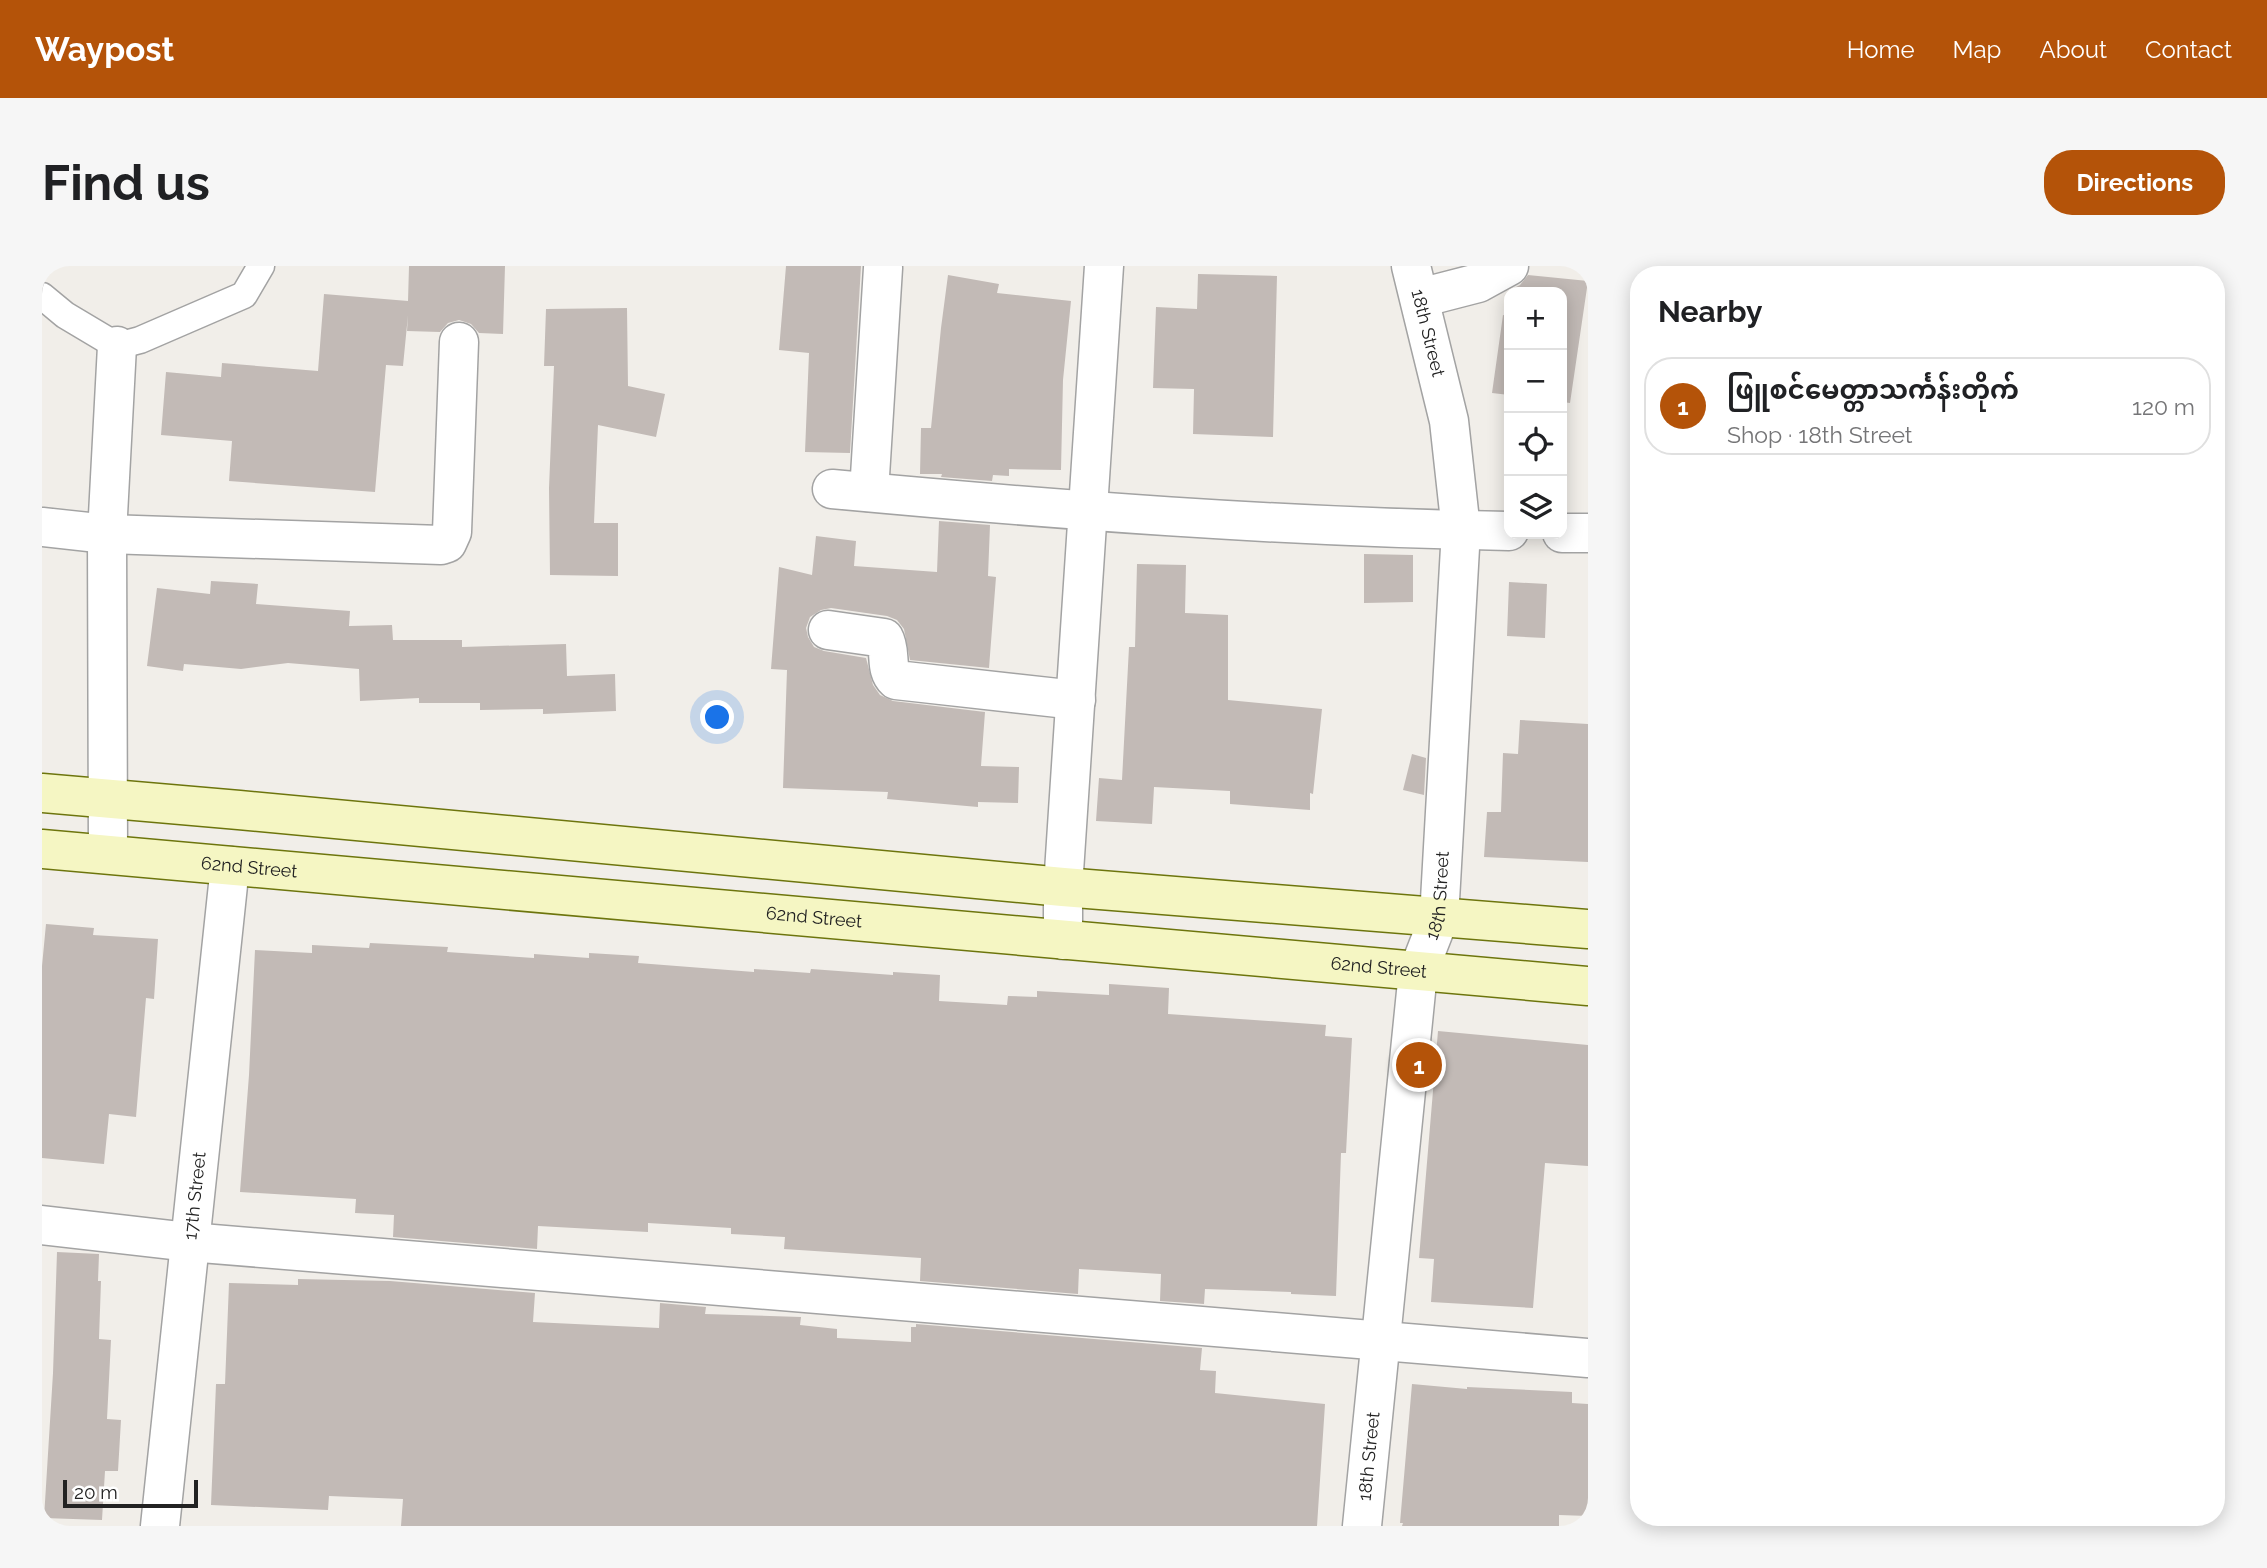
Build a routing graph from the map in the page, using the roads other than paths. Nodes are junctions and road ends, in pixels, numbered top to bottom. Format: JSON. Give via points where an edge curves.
{"nodes":[{"id":1,"x":261,"y":266,"type":"edge"},
{"id":2,"x":1104,"y":266,"type":"edge"},
{"id":3,"x":1509,"y":266,"type":"edge"},
{"id":4,"x":883,"y":268,"type":"edge"},
{"id":5,"x":1416,"y":282,"type":"edge"},
{"id":6,"x":42,"y":296,"type":"edge"},
{"id":7,"x":459,"y":342,"type":"dead end"},
{"id":8,"x":117,"y":346,"type":"junction"},
{"id":9,"x":1088,"y":510,"type":"junction"},
{"id":10,"x":42,"y":527,"type":"edge"},
{"id":11,"x":1461,"y":530,"type":"junction"},
{"id":12,"x":1504,"y":531,"type":"edge"},
{"id":13,"x":1567,"y":533,"type":"edge"},
{"id":14,"x":1588,"y":533,"type":"edge"},
{"id":15,"x":107,"y":534,"type":"junction"},
{"id":16,"x":828,"y":630,"type":"dead end"},
{"id":17,"x":1076,"y":700,"type":"junction"},
{"id":18,"x":42,"y":793,"type":"edge"},
{"id":19,"x":108,"y":799,"type":"junction"},
{"id":20,"x":42,"y":849,"type":"edge"},
{"id":21,"x":108,"y":854,"type":"junction"},
{"id":22,"x":230,"y":866,"type":"junction"},
{"id":23,"x":1063,"y":887,"type":"junction"},
{"id":24,"x":1439,"y":918,"type":"junction"},
{"id":25,"x":1588,"y":929,"type":"edge"},
{"id":26,"x":1063,"y":940,"type":"junction"},
{"id":27,"x":1418,"y":972,"type":"junction"},
{"id":28,"x":1588,"y":986,"type":"edge"},
{"id":29,"x":42,"y":1225,"type":"edge"},
{"id":30,"x":189,"y":1242,"type":"junction"},
{"id":31,"x":1381,"y":1340,"type":"junction"},
{"id":32,"x":1588,"y":1359,"type":"edge"},
{"id":33,"x":160,"y":1526,"type":"edge"},
{"id":34,"x":1362,"y":1526,"type":"edge"}],
"edges":[{"from":1,"to":8,"type":"lane","via":[[244,295]]},
{"from":2,"to":9,"type":"street"},
{"from":3,"to":5,"type":"street","via":[[1478,283]]},
{"from":4,"to":9,"type":"street","via":[[850,491]]},
{"from":5,"to":11,"type":"street","name":"18th Street","via":[[1449,421]]},
{"from":6,"to":8,"type":"lane"},
{"from":7,"to":15,"type":"street","via":[[452,532],[447,543]]},
{"from":8,"to":15,"type":"street"},
{"from":9,"to":11,"type":"street"},
{"from":9,"to":17,"type":"street"},
{"from":10,"to":15,"type":"street"},
{"from":11,"to":12,"type":"street"},
{"from":11,"to":24,"type":"street","name":"18th Street"},
{"from":13,"to":14,"type":"street"},
{"from":15,"to":19,"type":"street"},
{"from":16,"to":17,"type":"street","via":[[884,638],[890,674],[896,680]]},
{"from":17,"to":23,"type":"street"},
{"from":18,"to":19,"type":"main road"},
{"from":19,"to":21,"type":"street"},
{"from":19,"to":23,"type":"main road"},
{"from":20,"to":21,"type":"main road","name":"62nd Street"},
{"from":21,"to":22,"type":"main road","name":"62nd Street"},
{"from":22,"to":26,"type":"main road","name":"62nd Street"},
{"from":22,"to":30,"type":"street","name":"17th Street"},
{"from":23,"to":24,"type":"main road"},
{"from":23,"to":26,"type":"street"},
{"from":24,"to":25,"type":"main road"},
{"from":24,"to":27,"type":"street","name":"18th Street"},
{"from":26,"to":27,"type":"main road","name":"62nd Street"},
{"from":27,"to":28,"type":"main road","name":"62nd Street"},
{"from":27,"to":31,"type":"street","name":"18th Street"},
{"from":29,"to":30,"type":"street"},
{"from":30,"to":31,"type":"street"},
{"from":30,"to":33,"type":"street","name":"17th Street"},
{"from":31,"to":32,"type":"street"},
{"from":31,"to":34,"type":"street","name":"18th Street"}]}
